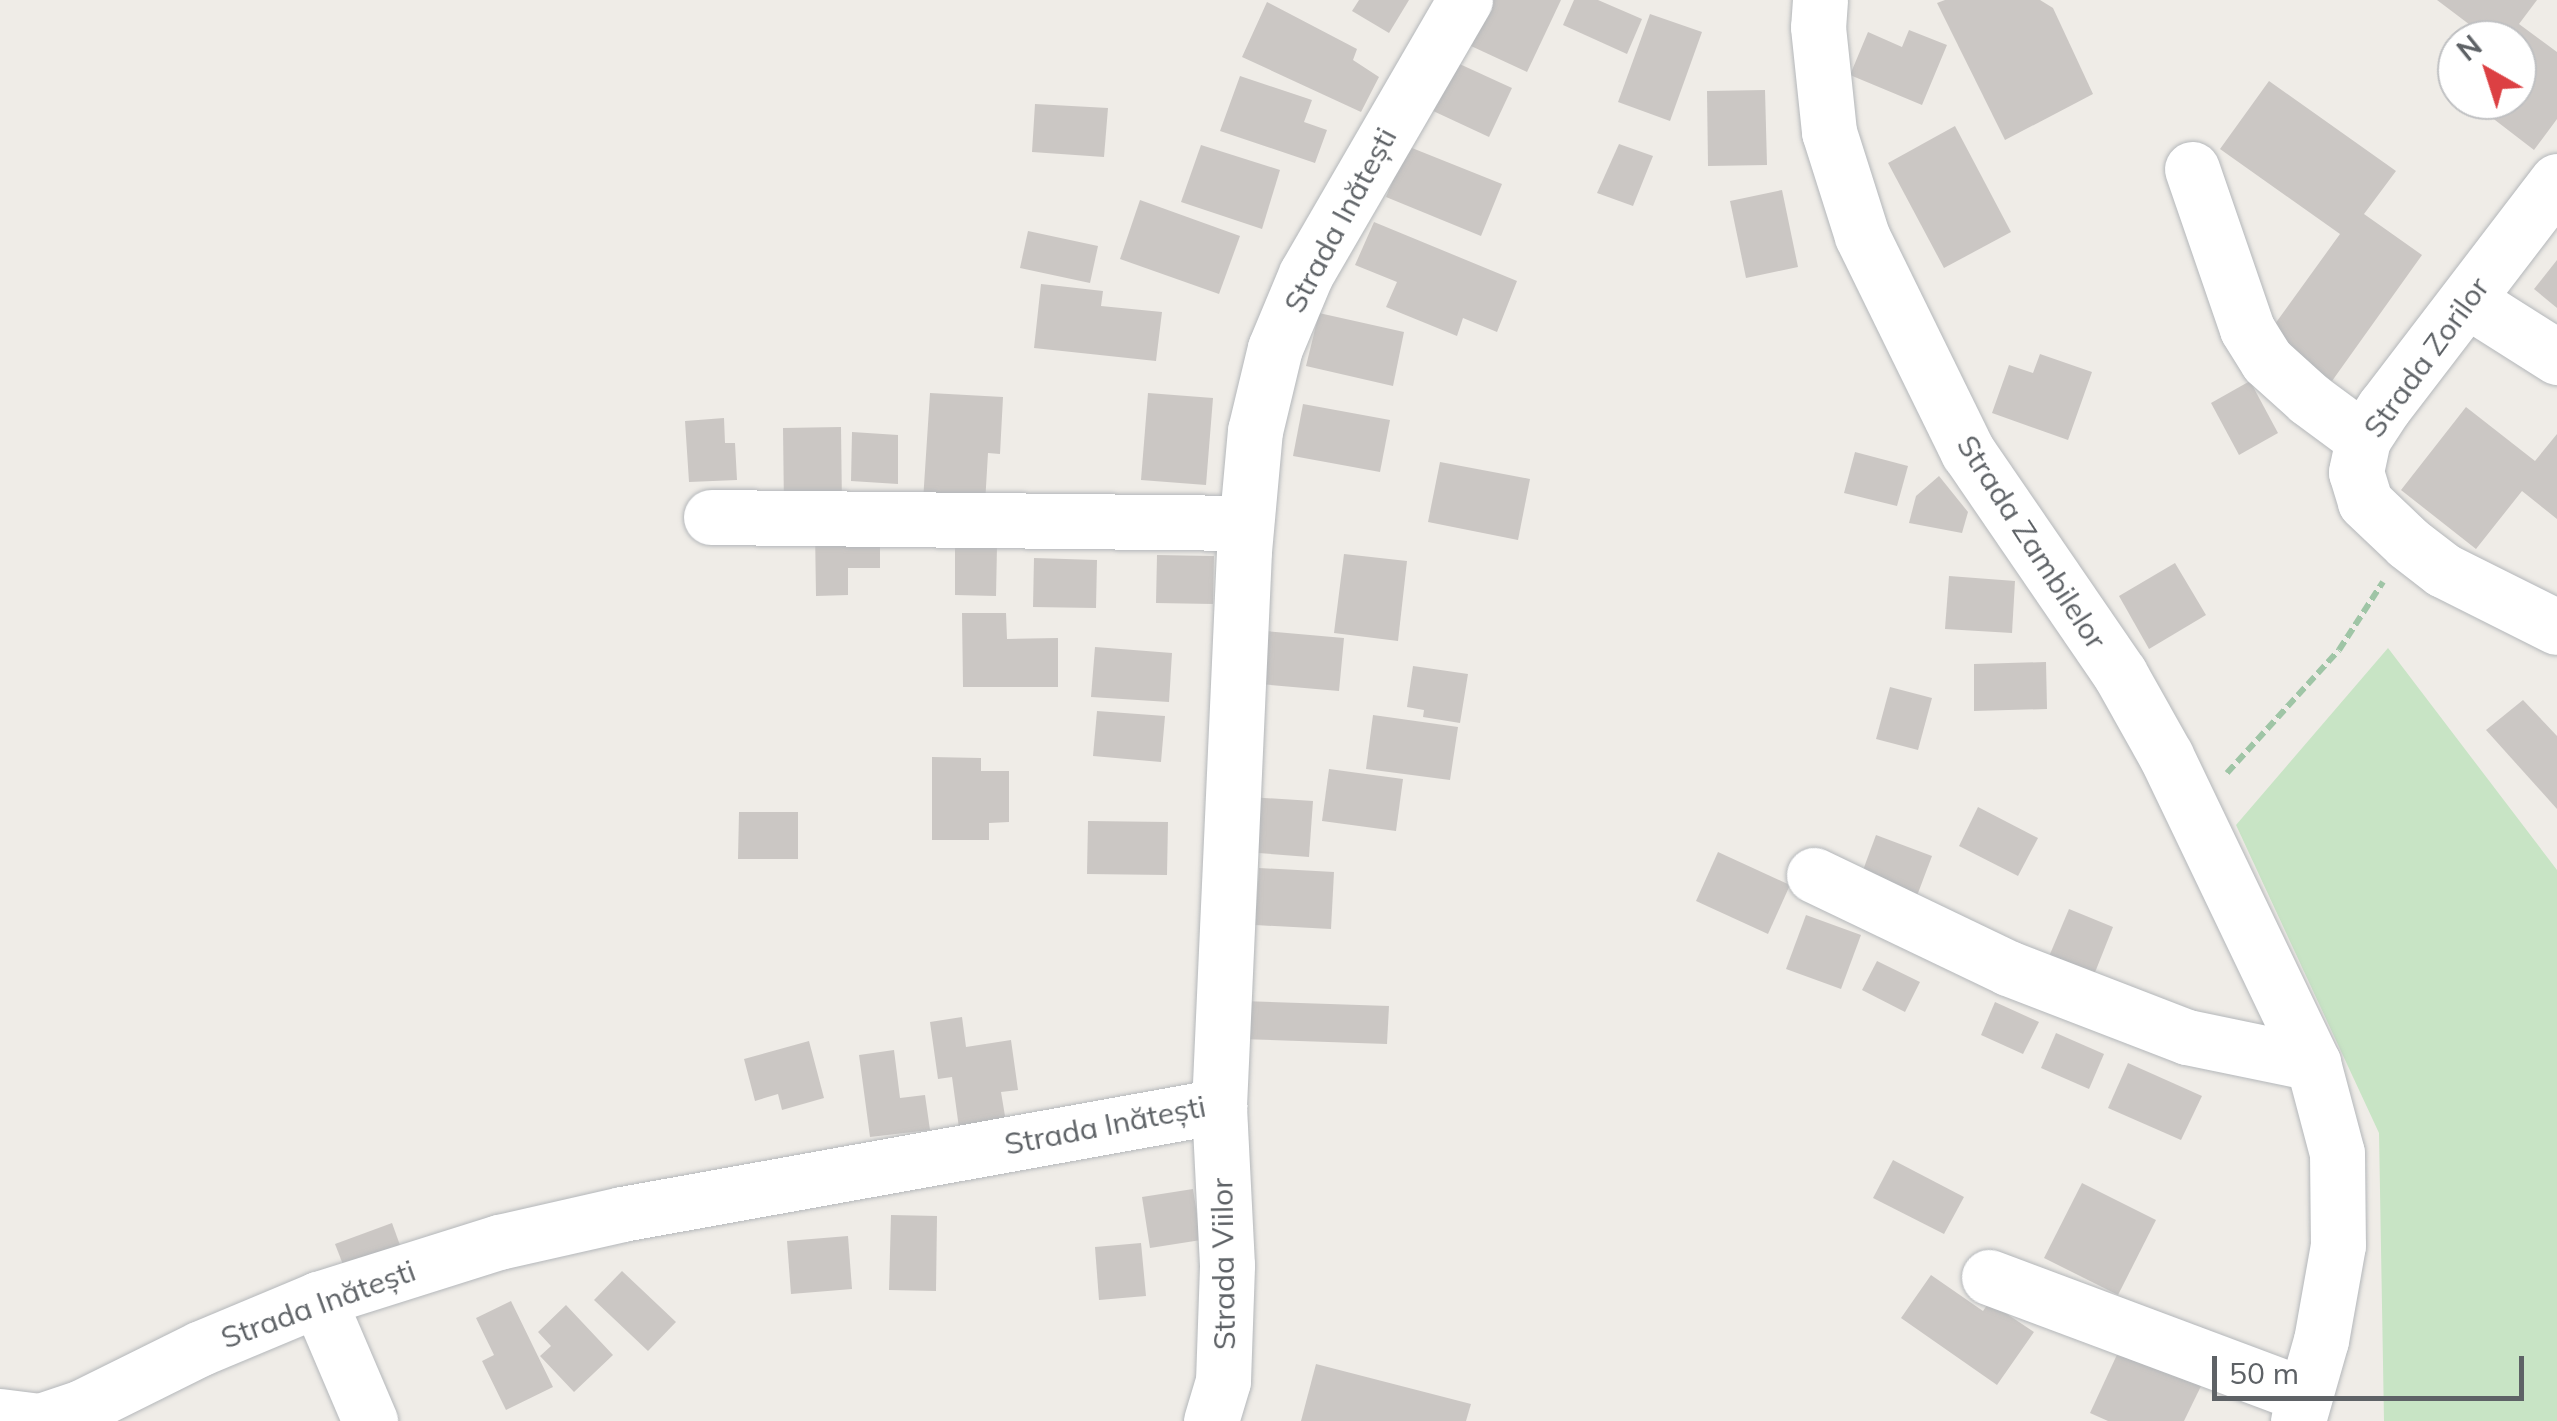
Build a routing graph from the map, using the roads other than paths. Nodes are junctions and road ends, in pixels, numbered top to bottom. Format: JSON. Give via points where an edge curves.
{"nodes":[{"id":1,"x":1464,"y":0,"type":"edge"},
{"id":2,"x":1820,"y":0,"type":"edge"},
{"id":3,"x":2192,"y":169,"type":"dead end"},
{"id":4,"x":2557,"y":181,"type":"edge"},
{"id":5,"x":2467,"y":300,"type":"junction"},
{"id":6,"x":2557,"y":357,"type":"edge"},
{"id":7,"x":2362,"y":439,"type":"junction"},
{"id":8,"x":710,"y":518,"type":"dead end"},
{"id":9,"x":1246,"y":523,"type":"junction"},
{"id":10,"x":2557,"y":627,"type":"edge"},
{"id":11,"x":1814,"y":874,"type":"dead end"},
{"id":12,"x":2313,"y":1064,"type":"junction"},
{"id":13,"x":1219,"y":1106,"type":"junction"},
{"id":14,"x":1990,"y":1277,"type":"dead end"},
{"id":15,"x":318,"y":1300,"type":"junction"},
{"id":16,"x":2302,"y":1408,"type":"edge"},
{"id":17,"x":0,"y":1416,"type":"edge"},
{"id":18,"x":10,"y":1421,"type":"edge"},
{"id":19,"x":370,"y":1421,"type":"edge"},
{"id":20,"x":1211,"y":1421,"type":"edge"}],
"edges":[{"from":1,"to":9,"type":"street","name":"Strada Inătești","via":[[1306,274],[1275,348],[1255,432]]},
{"from":2,"to":12,"type":"street","name":"Strada Zambilelor","via":[[1829,132],[1862,236],[1968,452],[2120,674]]},
{"from":3,"to":7,"type":"street","via":[[2247,330],[2267,360]]},
{"from":4,"to":5,"type":"street","name":"Strada Zorilor"},
{"from":5,"to":6,"type":"street"},
{"from":5,"to":7,"type":"street","name":"Strada Zorilor"},
{"from":7,"to":10,"type":"street","name":"Strada Zorilor","via":[[2356,472],[2365,502],[2443,570]]},
{"from":8,"to":9,"type":"street"},
{"from":9,"to":13,"type":"street","name":"Strada Inătești"},
{"from":11,"to":12,"type":"street","via":[[2008,968],[2186,1037]]},
{"from":12,"to":16,"type":"street","name":"Strada Zambilelor","via":[[2337,1153],[2338,1245]]},
{"from":13,"to":15,"type":"street","name":"Strada Inătești","via":[[622,1214],[499,1242]]},
{"from":13,"to":20,"type":"street","name":"Strada Viilor","via":[[1226,1265],[1223,1381]]},
{"from":14,"to":16,"type":"street"},
{"from":15,"to":18,"type":"street","name":"Strada Inătești","via":[[82,1407],[40,1421]]},
{"from":15,"to":19,"type":"street"},
{"from":17,"to":18,"type":"street","name":"Strada Inătești"}]}
